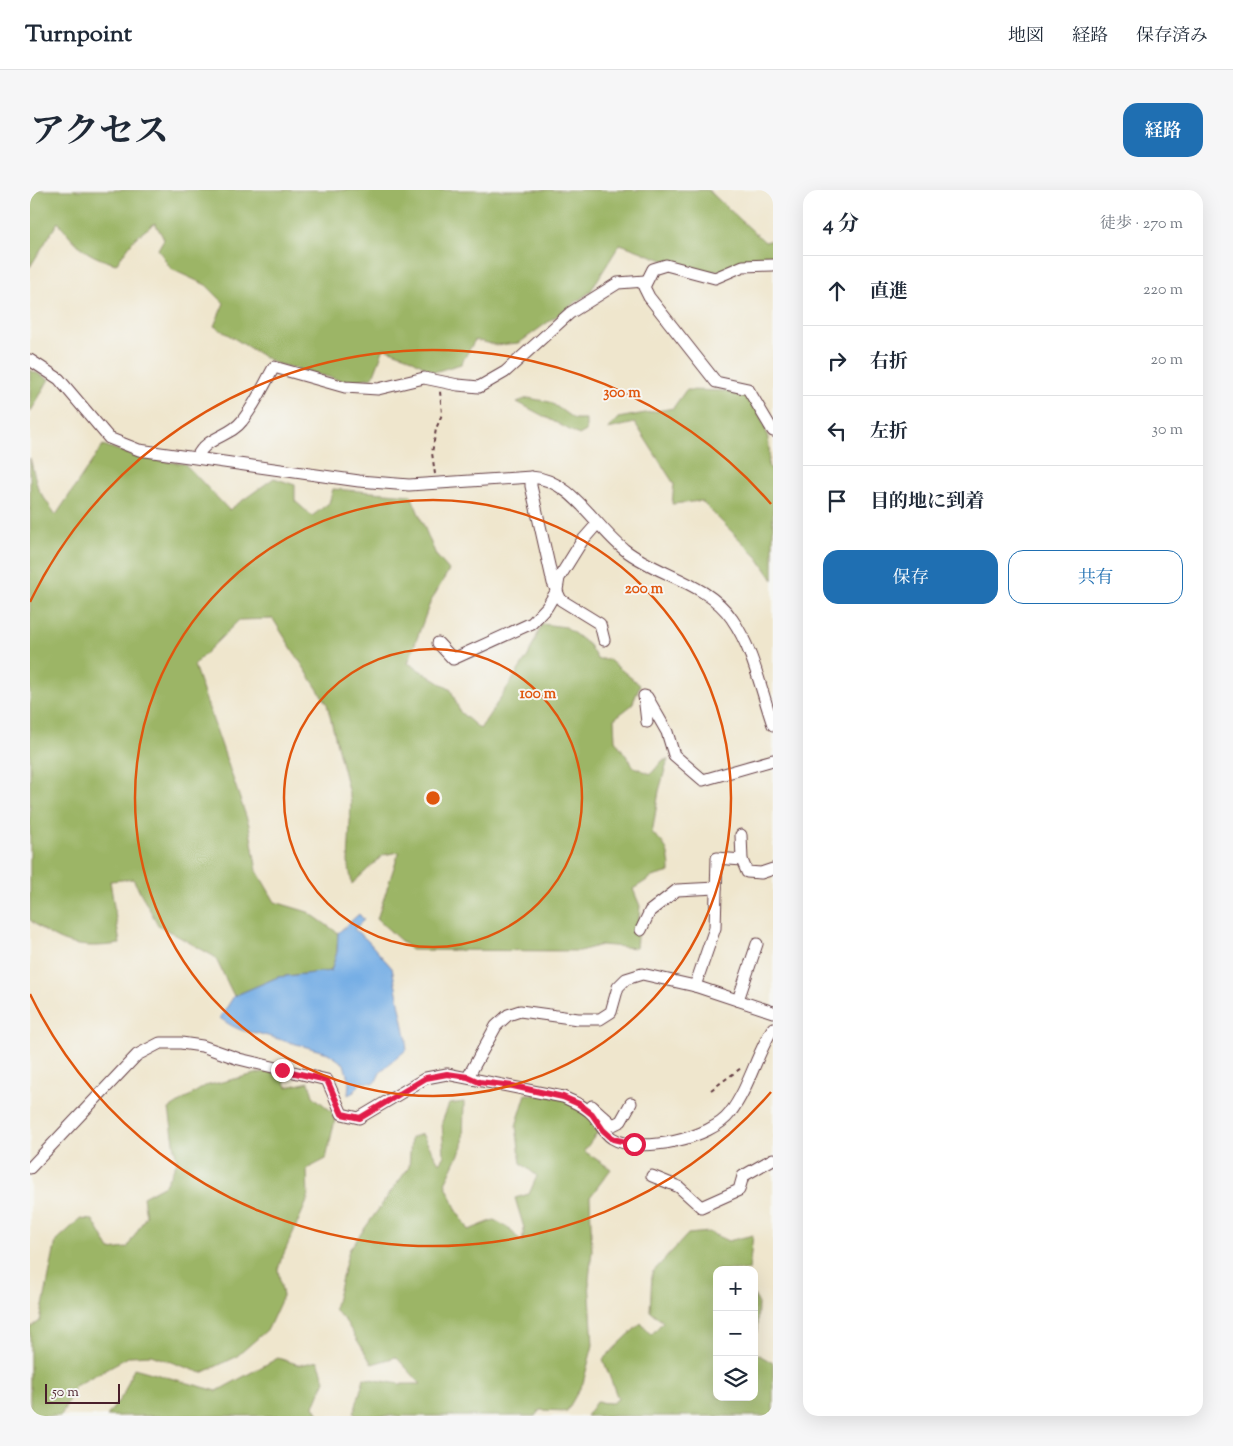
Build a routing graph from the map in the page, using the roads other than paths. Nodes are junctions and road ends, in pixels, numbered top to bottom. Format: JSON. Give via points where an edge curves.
{"nodes":[{"id":1,"x":773,"y":265,"type":"edge"},
{"id":2,"x":646,"y":281,"type":"junction"},
{"id":3,"x":30,"y":360,"type":"edge"},
{"id":4,"x":773,"y":431,"type":"edge"},
{"id":5,"x":197,"y":457,"type":"junction"},
{"id":6,"x":531,"y":477,"type":"junction"},
{"id":7,"x":597,"y":524,"type":"junction"},
{"id":8,"x":556,"y":590,"type":"junction"},
{"id":9,"x":604,"y":640,"type":"dead end"},
{"id":10,"x":438,"y":643,"type":"dead end"},
{"id":11,"x":647,"y":722,"type":"dead end"},
{"id":12,"x":773,"y":725,"type":"edge"},
{"id":13,"x":773,"y":760,"type":"edge"},
{"id":14,"x":740,"y":834,"type":"dead end"},
{"id":15,"x":742,"y":860,"type":"junction"},
{"id":16,"x":773,"y":869,"type":"edge"},
{"id":17,"x":716,"y":888,"type":"junction"},
{"id":18,"x":641,"y":930,"type":"dead end"},
{"id":19,"x":757,"y":944,"type":"dead end"},
{"id":20,"x":695,"y":986,"type":"junction"},
{"id":21,"x":738,"y":1000,"type":"junction"},
{"id":22,"x":773,"y":1012,"type":"edge"},
{"id":23,"x":773,"y":1028,"type":"edge"},
{"id":24,"x":468,"y":1077,"type":"junction"},
{"id":25,"x":563,"y":1097,"type":"junction"},
{"id":26,"x":632,"y":1102,"type":"dead end"},
{"id":27,"x":773,"y":1159,"type":"edge"},
{"id":28,"x":30,"y":1168,"type":"edge"},
{"id":29,"x":652,"y":1176,"type":"dead end"}],
"edges":[{"from":1,"to":2,"type":"street","via":[[743,266],[715,278],[666,265],[653,269]]},
{"from":2,"to":4,"type":"street","via":[[644,287],[649,296],[716,382],[748,389]]},
{"from":2,"to":5,"type":"street","via":[[618,283],[570,313],[505,372],[479,387],[424,378],[378,389],[345,387],[274,367],[241,423],[214,438]]},
{"from":3,"to":5,"type":"street","via":[[59,380],[109,438],[139,450]]},
{"from":5,"to":6,"type":"street","via":[[359,481],[409,485]]},
{"from":6,"to":7,"type":"street","via":[[540,477],[559,486],[577,500]]},
{"from":6,"to":8,"type":"street"},
{"from":7,"to":8,"type":"street","via":[[582,540],[559,578]]},
{"from":7,"to":12,"type":"street","via":[[625,550],[711,598],[732,618],[746,645]]},
{"from":8,"to":9,"type":"street","via":[[561,600],[600,624]]},
{"from":8,"to":10,"type":"street","via":[[547,607],[532,623],[453,659]]},
{"from":11,"to":13,"type":"street","via":[[644,696],[648,697],[667,732],[674,755],[703,780]]},
{"from":14,"to":15,"type":"street"},
{"from":15,"to":16,"type":"street","via":[[747,872]]},
{"from":15,"to":17,"type":"street","via":[[717,858]]},
{"from":17,"to":18,"type":"street","via":[[677,890],[650,911]]},
{"from":17,"to":20,"type":"street","via":[[715,928]]},
{"from":19,"to":21,"type":"street"},
{"from":20,"to":21,"type":"street"},
{"from":20,"to":24,"type":"street","via":[[642,974],[626,979],[618,988],[611,1012],[600,1019],[520,1011],[508,1015],[496,1026]]},
{"from":21,"to":22,"type":"street"},
{"from":23,"to":25,"type":"street","via":[[729,1115],[711,1129],[670,1143],[634,1144],[613,1139],[592,1114]]},
{"from":24,"to":25,"type":"street","via":[[479,1082]]},
{"from":24,"to":28,"type":"street","via":[[447,1074],[426,1078],[360,1118],[342,1114],[327,1080],[202,1046],[160,1043],[137,1055]]},
{"from":25,"to":26,"type":"street","via":[[584,1099],[614,1125],[621,1121]]},
{"from":27,"to":29,"type":"street","via":[[743,1176],[739,1190],[701,1207],[679,1187]]}]}
